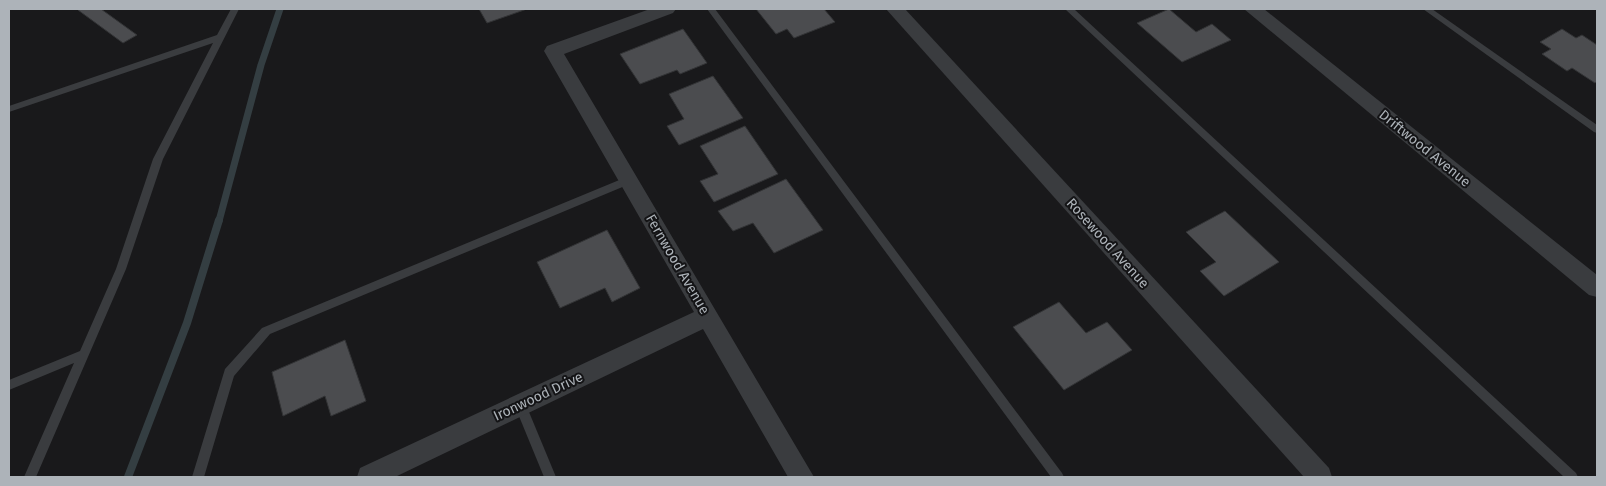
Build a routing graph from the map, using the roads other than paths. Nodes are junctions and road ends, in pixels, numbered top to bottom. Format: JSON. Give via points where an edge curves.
{"nodes":[{"id":1,"x":235,"y":9,"type":"edge"},
{"id":2,"x":667,"y":9,"type":"edge"},
{"id":3,"x":711,"y":9,"type":"edge"},
{"id":4,"x":895,"y":9,"type":"edge"},
{"id":5,"x":1069,"y":9,"type":"edge"},
{"id":6,"x":1253,"y":9,"type":"edge"},
{"id":7,"x":1427,"y":9,"type":"edge"},
{"id":8,"x":221,"y":37,"type":"junction"},
{"id":9,"x":9,"y":109,"type":"edge"},
{"id":10,"x":1597,"y":130,"type":"edge"},
{"id":11,"x":629,"y":180,"type":"junction"},
{"id":12,"x":1597,"y":288,"type":"edge"},
{"id":13,"x":708,"y":316,"type":"junction"},
{"id":14,"x":84,"y":354,"type":"junction"},
{"id":15,"x":9,"y":385,"type":"edge"},
{"id":16,"x":520,"y":404,"type":"junction"},
{"id":17,"x":30,"y":477,"type":"edge"},
{"id":18,"x":198,"y":477,"type":"edge"},
{"id":19,"x":369,"y":477,"type":"edge"},
{"id":20,"x":550,"y":477,"type":"edge"},
{"id":21,"x":802,"y":477,"type":"edge"},
{"id":22,"x":1058,"y":477,"type":"edge"},
{"id":23,"x":1320,"y":477,"type":"edge"},
{"id":24,"x":1572,"y":477,"type":"edge"}],
"edges":[{"from":1,"to":8,"type":"lane"},
{"from":2,"to":11,"type":"street","name":"Fernwood Avenue","via":[[552,51]]},
{"from":3,"to":22,"type":"lane"},
{"from":4,"to":23,"type":"street","name":"Rosewood Avenue"},
{"from":5,"to":24,"type":"lane"},
{"from":6,"to":12,"type":"street","name":"Driftwood Avenue"},
{"from":7,"to":10,"type":"lane"},
{"from":8,"to":9,"type":"lane"},
{"from":8,"to":14,"type":"lane","via":[[158,159],[121,269]]},
{"from":11,"to":13,"type":"street","name":"Fernwood Avenue"},
{"from":11,"to":18,"type":"lane","via":[[266,331],[229,373]]},
{"from":13,"to":16,"type":"street","name":"Ironwood Drive"},
{"from":13,"to":21,"type":"street","name":"Fernwood Avenue"},
{"from":14,"to":15,"type":"lane"},
{"from":14,"to":17,"type":"lane"},
{"from":16,"to":19,"type":"street","name":"Ironwood Drive"},
{"from":16,"to":20,"type":"lane"}]}
